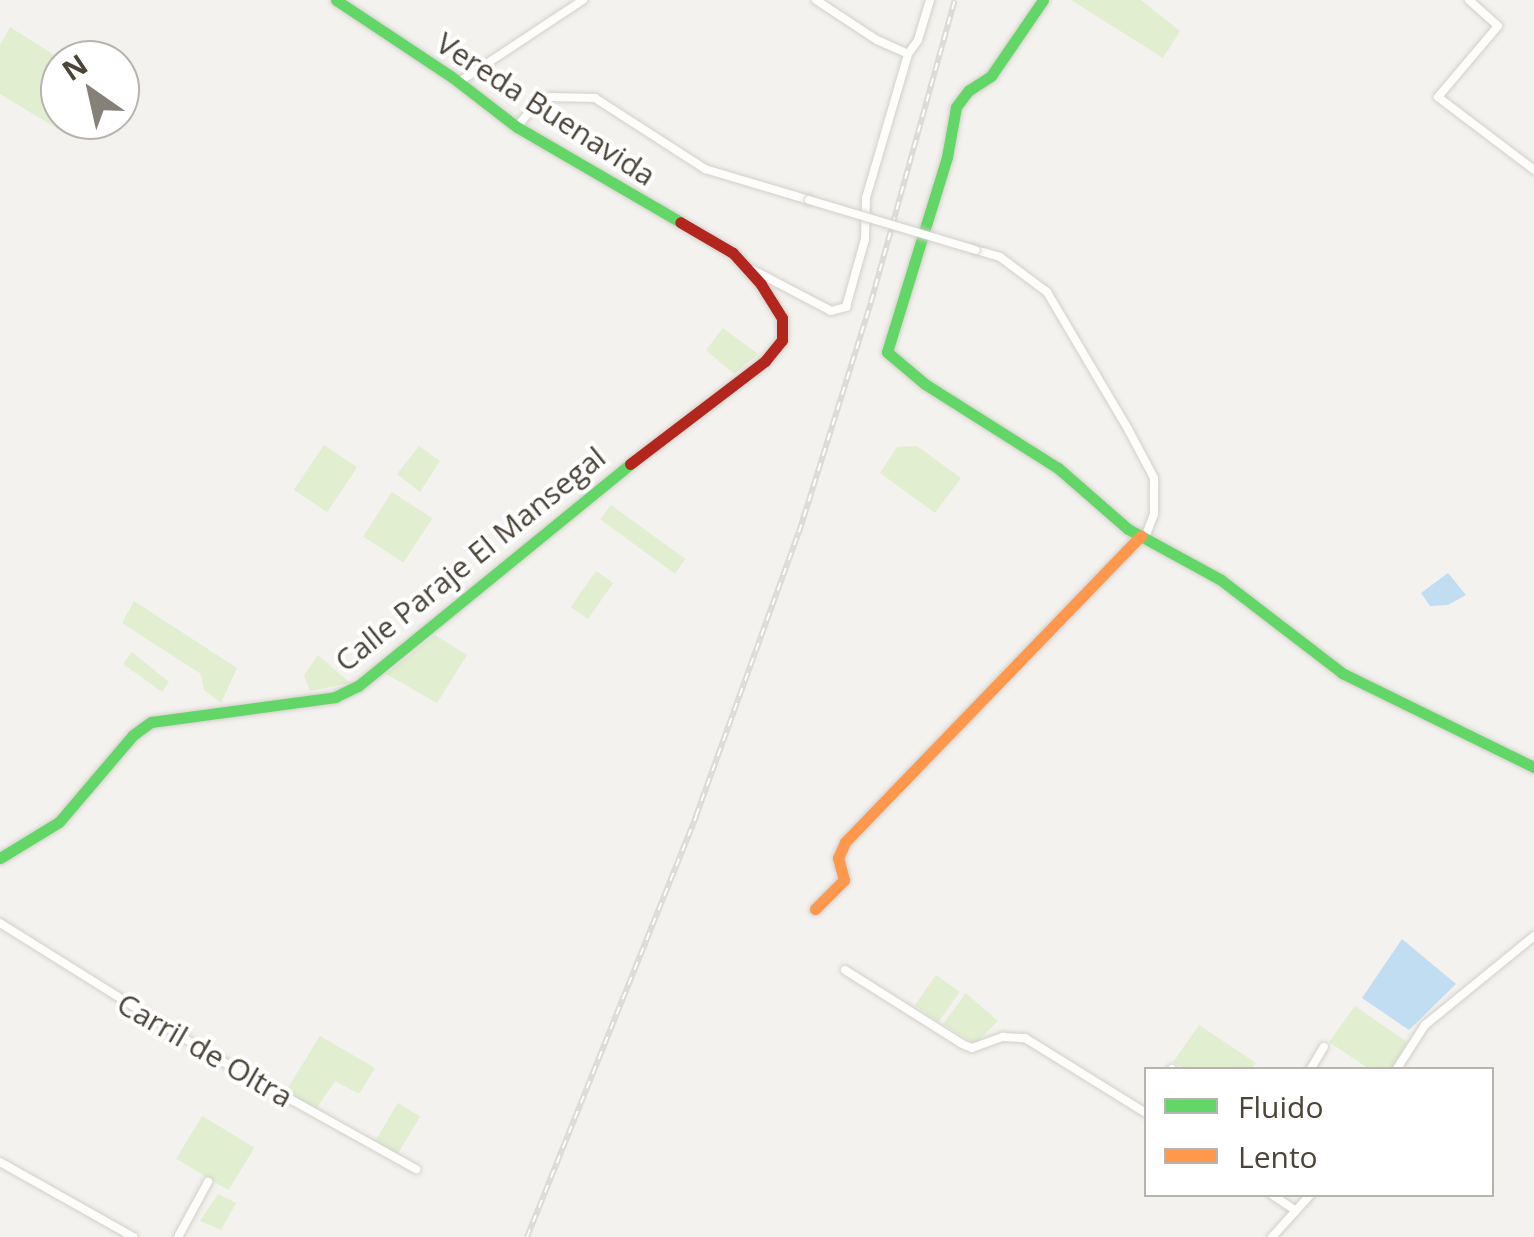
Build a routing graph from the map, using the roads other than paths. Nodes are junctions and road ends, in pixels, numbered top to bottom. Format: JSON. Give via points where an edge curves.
{"nodes":[{"id":1,"x":336,"y":0,"type":"edge"},
{"id":2,"x":584,"y":0,"type":"edge"},
{"id":3,"x":816,"y":0,"type":"edge"},
{"id":4,"x":930,"y":0,"type":"edge"},
{"id":5,"x":1043,"y":0,"type":"edge"},
{"id":6,"x":1470,"y":0,"type":"edge"},
{"id":7,"x":908,"y":54,"type":"junction"},
{"id":8,"x":459,"y":82,"type":"junction"},
{"id":9,"x":517,"y":127,"type":"junction"},
{"id":10,"x":1534,"y":170,"type":"edge"},
{"id":11,"x":749,"y":268,"type":"junction"},
{"id":12,"x":782,"y":318,"type":"joint"},
{"id":13,"x":1143,"y":537,"type":"junction"},
{"id":14,"x":1534,"y":768,"type":"edge"},
{"id":15,"x":0,"y":858,"type":"edge"},
{"id":16,"x":816,"y":910,"type":"dead end"},
{"id":17,"x":0,"y":923,"type":"edge"},
{"id":18,"x":1534,"y":936,"type":"edge"},
{"id":19,"x":845,"y":970,"type":"dead end"},
{"id":20,"x":1324,"y":1047,"type":"dead end"},
{"id":21,"x":1312,"y":1067,"type":"edge"},
{"id":22,"x":1398,"y":1067,"type":"edge"},
{"id":23,"x":1144,"y":1112,"type":"edge"},
{"id":24,"x":0,"y":1162,"type":"edge"},
{"id":25,"x":416,"y":1169,"type":"dead end"},
{"id":26,"x":208,"y":1182,"type":"dead end"},
{"id":27,"x":1275,"y":1197,"type":"edge"},
{"id":28,"x":1308,"y":1197,"type":"edge"},
{"id":29,"x":1296,"y":1211,"type":"junction"},
{"id":30,"x":133,"y":1237,"type":"edge"},
{"id":31,"x":178,"y":1237,"type":"edge"},
{"id":32,"x":1272,"y":1237,"type":"edge"}],
"edges":[{"from":1,"to":8,"type":"street","name":"Vereda Buenavida"},
{"from":2,"to":8,"type":"street"},
{"from":3,"to":7,"type":"street"},
{"from":4,"to":7,"type":"street"},
{"from":5,"to":13,"type":"street","via":[[991,76],[956,107],[888,352],[924,384],[1058,468]]},
{"from":6,"to":10,"type":"street","via":[[1498,26],[1438,98]]},
{"from":7,"to":11,"type":"street","via":[[866,198],[866,238],[846,307],[831,311]]},
{"from":8,"to":9,"type":"street","name":"Vereda Buenavida"},
{"from":9,"to":11,"type":"street","name":"Vereda Buenavida"},
{"from":9,"to":13,"type":"street","bridge":true,"via":[[550,98],[595,98],[705,168],[1000,257],[1046,292],[1154,478],[1154,514]]},
{"from":11,"to":12,"type":"street","name":"Vereda Buenavida"},
{"from":12,"to":15,"type":"street","name":"Calle Paraje El Mansegal","via":[[782,340],[765,361],[358,686],[335,697],[151,722],[59,822]]},
{"from":13,"to":14,"type":"street","via":[[1220,580],[1342,672]]},
{"from":13,"to":16,"type":"street","via":[[846,842],[838,858],[844,880]]},
{"from":17,"to":25,"type":"street","name":"Carril de Oltra","via":[[218,1059]]},
{"from":18,"to":22,"type":"street","via":[[1425,1025]]},
{"from":19,"to":23,"type":"street","via":[[962,1044],[1024,1038]]},
{"from":20,"to":21,"type":"street"},
{"from":24,"to":30,"type":"street"},
{"from":26,"to":31,"type":"street"},
{"from":27,"to":29,"type":"street"},
{"from":28,"to":29,"type":"street"},
{"from":29,"to":32,"type":"street"}]}
